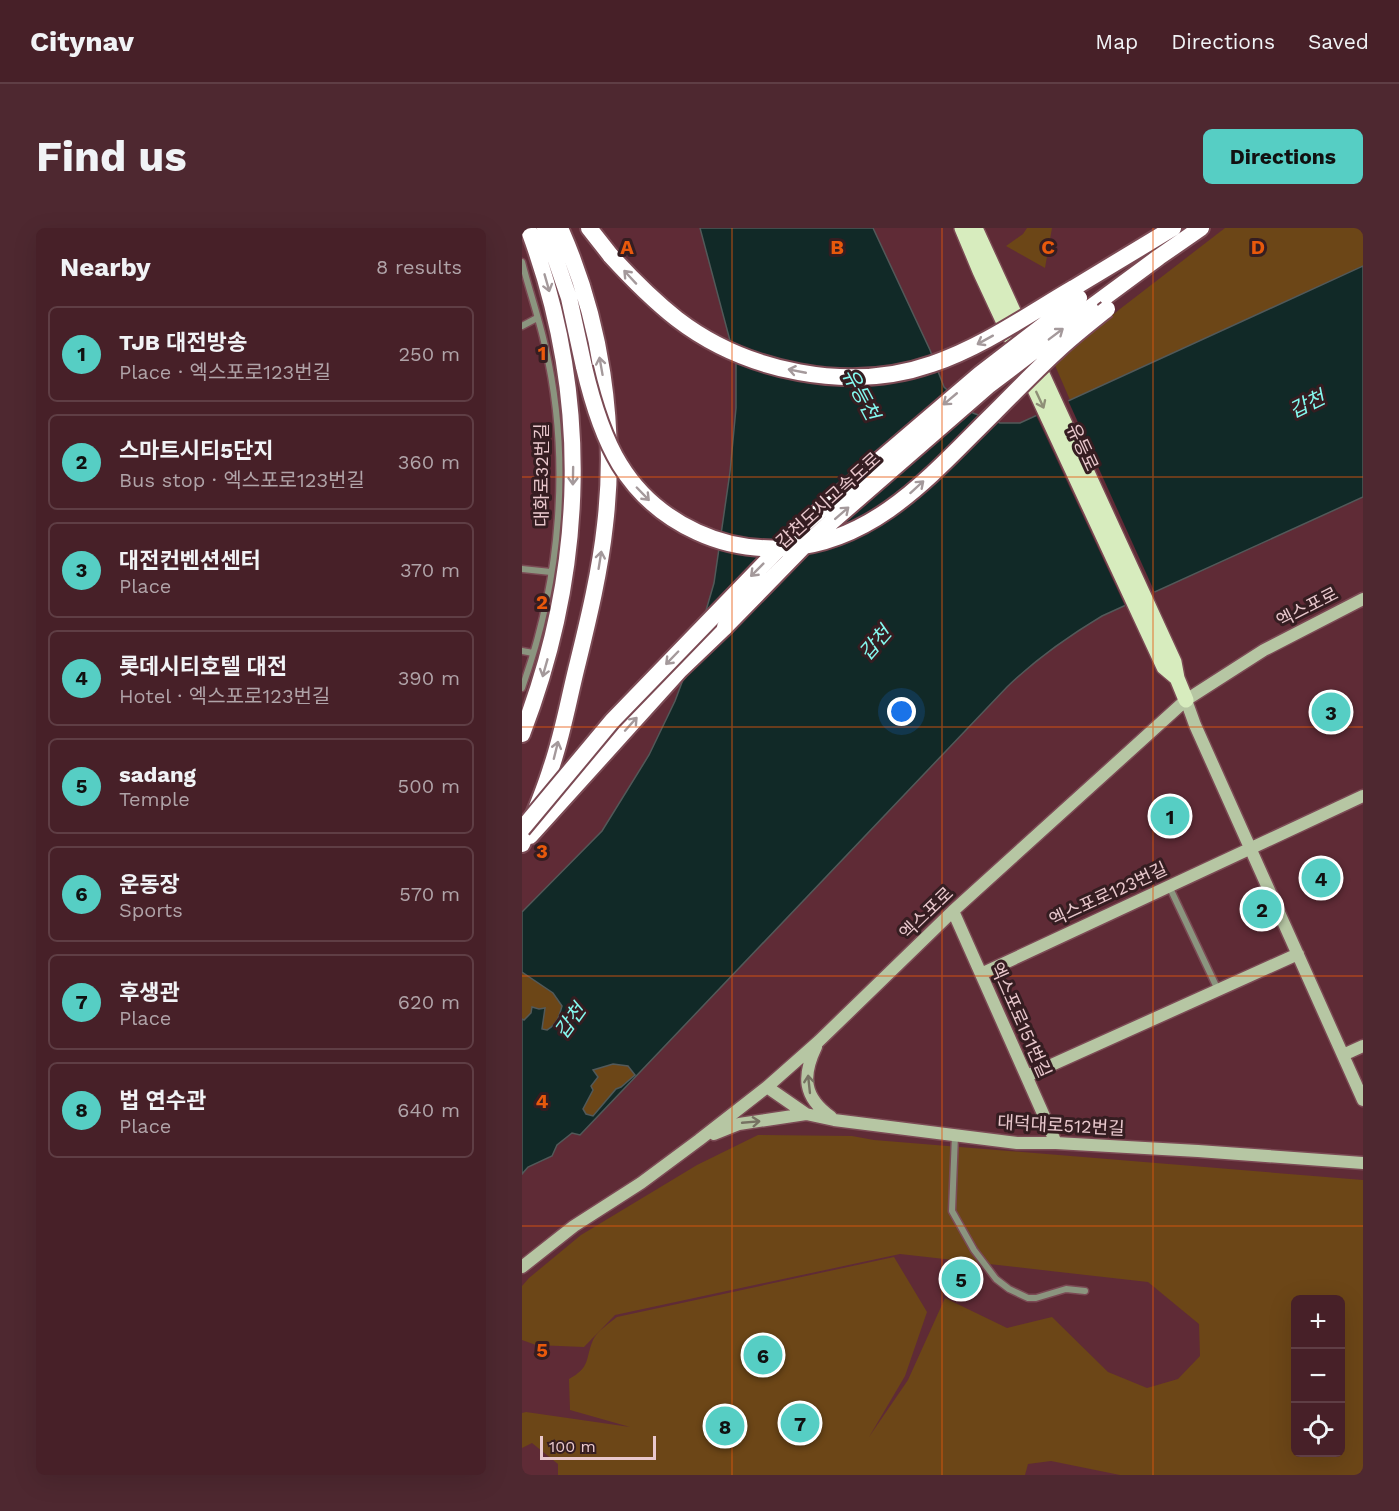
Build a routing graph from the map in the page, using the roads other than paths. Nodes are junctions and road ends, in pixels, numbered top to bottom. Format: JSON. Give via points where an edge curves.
{"nodes":[{"id":1,"x":528,"y":228,"type":"edge"},
{"id":2,"x":545,"y":228,"type":"edge"},
{"id":3,"x":560,"y":228,"type":"edge"},
{"id":4,"x":589,"y":228,"type":"edge"},
{"id":5,"x":962,"y":228,"type":"edge"},
{"id":6,"x":975,"y":228,"type":"edge"},
{"id":7,"x":1201,"y":228,"type":"edge"},
{"id":8,"x":1177,"y":232,"type":"edge"},
{"id":9,"x":522,"y":262,"type":"edge"},
{"id":10,"x":986,"y":268,"type":"junction"},
{"id":11,"x":1080,"y":298,"type":"junction"},
{"id":12,"x":537,"y":318,"type":"junction"},
{"id":13,"x":522,"y":326,"type":"edge"},
{"id":14,"x":522,"y":569,"type":"edge"},
{"id":15,"x":551,"y":572,"type":"junction"},
{"id":16,"x":1363,"y":599,"type":"edge"},
{"id":17,"x":522,"y":651,"type":"edge"},
{"id":18,"x":533,"y":653,"type":"junction"},
{"id":19,"x":522,"y":688,"type":"edge"},
{"id":20,"x":1186,"y":700,"type":"junction"},
{"id":21,"x":522,"y":734,"type":"edge"},
{"id":22,"x":1363,"y":796,"type":"edge"},
{"id":23,"x":522,"y":829,"type":"edge"},
{"id":24,"x":522,"y":845,"type":"edge"},
{"id":25,"x":1252,"y":849,"type":"junction"},
{"id":26,"x":1169,"y":886,"type":"junction"},
{"id":27,"x":953,"y":911,"type":"junction"},
{"id":28,"x":1298,"y":954,"type":"junction"},
{"id":29,"x":981,"y":974,"type":"junction"},
{"id":30,"x":1218,"y":990,"type":"junction"},
{"id":31,"x":819,"y":1041,"type":"junction"},
{"id":32,"x":1363,"y":1046,"type":"edge"},
{"id":33,"x":1343,"y":1055,"type":"junction"},
{"id":34,"x":1027,"y":1076,"type":"junction"},
{"id":35,"x":767,"y":1087,"type":"junction"},
{"id":36,"x":1363,"y":1100,"type":"edge"},
{"id":37,"x":806,"y":1114,"type":"junction"},
{"id":38,"x":834,"y":1120,"type":"junction"},
{"id":39,"x":955,"y":1135,"type":"junction"},
{"id":40,"x":699,"y":1140,"type":"junction"},
{"id":41,"x":1056,"y":1143,"type":"junction"},
{"id":42,"x":1363,"y":1163,"type":"edge"},
{"id":43,"x":522,"y":1267,"type":"edge"},
{"id":44,"x":1085,"y":1291,"type":"dead end"}],
"edges":[{"from":1,"to":21,"type":"highway","one_way":true,"via":[[559,329],[574,460],[571,531],[561,603]]},
{"from":2,"to":8,"type":"highway","one_way":true,"bridge":true,"via":[[569,298],[598,421],[625,473],[650,501],[687,528],[729,544],[768,549],[830,541],[891,509],[1058,350],[1107,309]]},
{"from":24,"to":3,"type":"highway","one_way":true,"via":[[552,767],[589,617],[606,525],[609,481],[608,416],[597,341],[585,294]]},
{"from":11,"to":4,"type":"highway","one_way":true,"bridge":true,"via":[[930,365],[871,376],[828,375],[770,365],[714,342],[678,320],[647,294]]},
{"from":5,"to":10,"type":"main road","name":"유등로"},
{"from":6,"to":10,"type":"main road","name":"유등로","via":[[983,244]]},
{"from":7,"to":8,"type":"highway","name":"갑천도시고속도로"},
{"from":8,"to":11,"type":"highway","name":"갑천도시고속도로"},
{"from":9,"to":12,"type":"street","name":"대화로32번길"},
{"from":10,"to":20,"type":"main road","name":"유등로","bridge":true,"via":[[1174,662]]},
{"from":11,"to":23,"type":"highway","name":"갑천도시고속도로","one_way":true,"bridge":true,"via":[[980,374],[794,532],[612,720]]},
{"from":24,"to":11,"type":"highway","name":"갑천도시고속도로","one_way":true,"bridge":true,"via":[[680,670],[806,545],[988,386]]},
{"from":12,"to":13,"type":"street"},
{"from":12,"to":15,"type":"street","name":"대화로32번길","via":[[554,394],[559,448],[559,513]]},
{"from":14,"to":15,"type":"street"},
{"from":15,"to":18,"type":"street","name":"대화로32번길"},
{"from":16,"to":20,"type":"street","name":"엑스포로","via":[[1264,650]]},
{"from":17,"to":18,"type":"street"},
{"from":18,"to":19,"type":"street","name":"대화로32번길"},
{"from":20,"to":25,"type":"street"},
{"from":20,"to":27,"type":"street","name":"엑스포로"},
{"from":22,"to":25,"type":"street","name":"엑스포로123번길"},
{"from":25,"to":26,"type":"street","name":"엑스포로123번길"},
{"from":25,"to":28,"type":"street"},
{"from":26,"to":29,"type":"street","name":"엑스포로123번길"},
{"from":26,"to":30,"type":"street"},
{"from":27,"to":29,"type":"street","name":"엑스포로151번길"},
{"from":27,"to":31,"type":"street","name":"엑스포로"},
{"from":28,"to":30,"type":"street"},
{"from":28,"to":33,"type":"street"},
{"from":29,"to":34,"type":"street","name":"엑스포로151번길"},
{"from":30,"to":34,"type":"street"},
{"from":31,"to":35,"type":"street","name":"엑스포로"},
{"from":38,"to":31,"type":"street","one_way":true,"via":[[814,1103],[808,1090],[810,1061]]},
{"from":32,"to":33,"type":"street"},
{"from":33,"to":36,"type":"street"},
{"from":34,"to":41,"type":"street","name":"엑스포로151번길"},
{"from":35,"to":37,"type":"street","name":"대덕대로512번길"},
{"from":35,"to":40,"type":"street","name":"엑스포로"},
{"from":37,"to":38,"type":"street","name":"대덕대로512번길"},
{"from":40,"to":37,"type":"street","one_way":true,"via":[[739,1124]]},
{"from":38,"to":39,"type":"street","name":"대덕대로512번길"},
{"from":39,"to":41,"type":"street","name":"대덕대로512번길","via":[[1017,1143]]},
{"from":39,"to":44,"type":"street","via":[[952,1211],[996,1279],[1028,1298],[1066,1289]]},
{"from":40,"to":43,"type":"street","name":"엑스포로"},
{"from":41,"to":42,"type":"street","name":"대덕대로512번길"}]}
